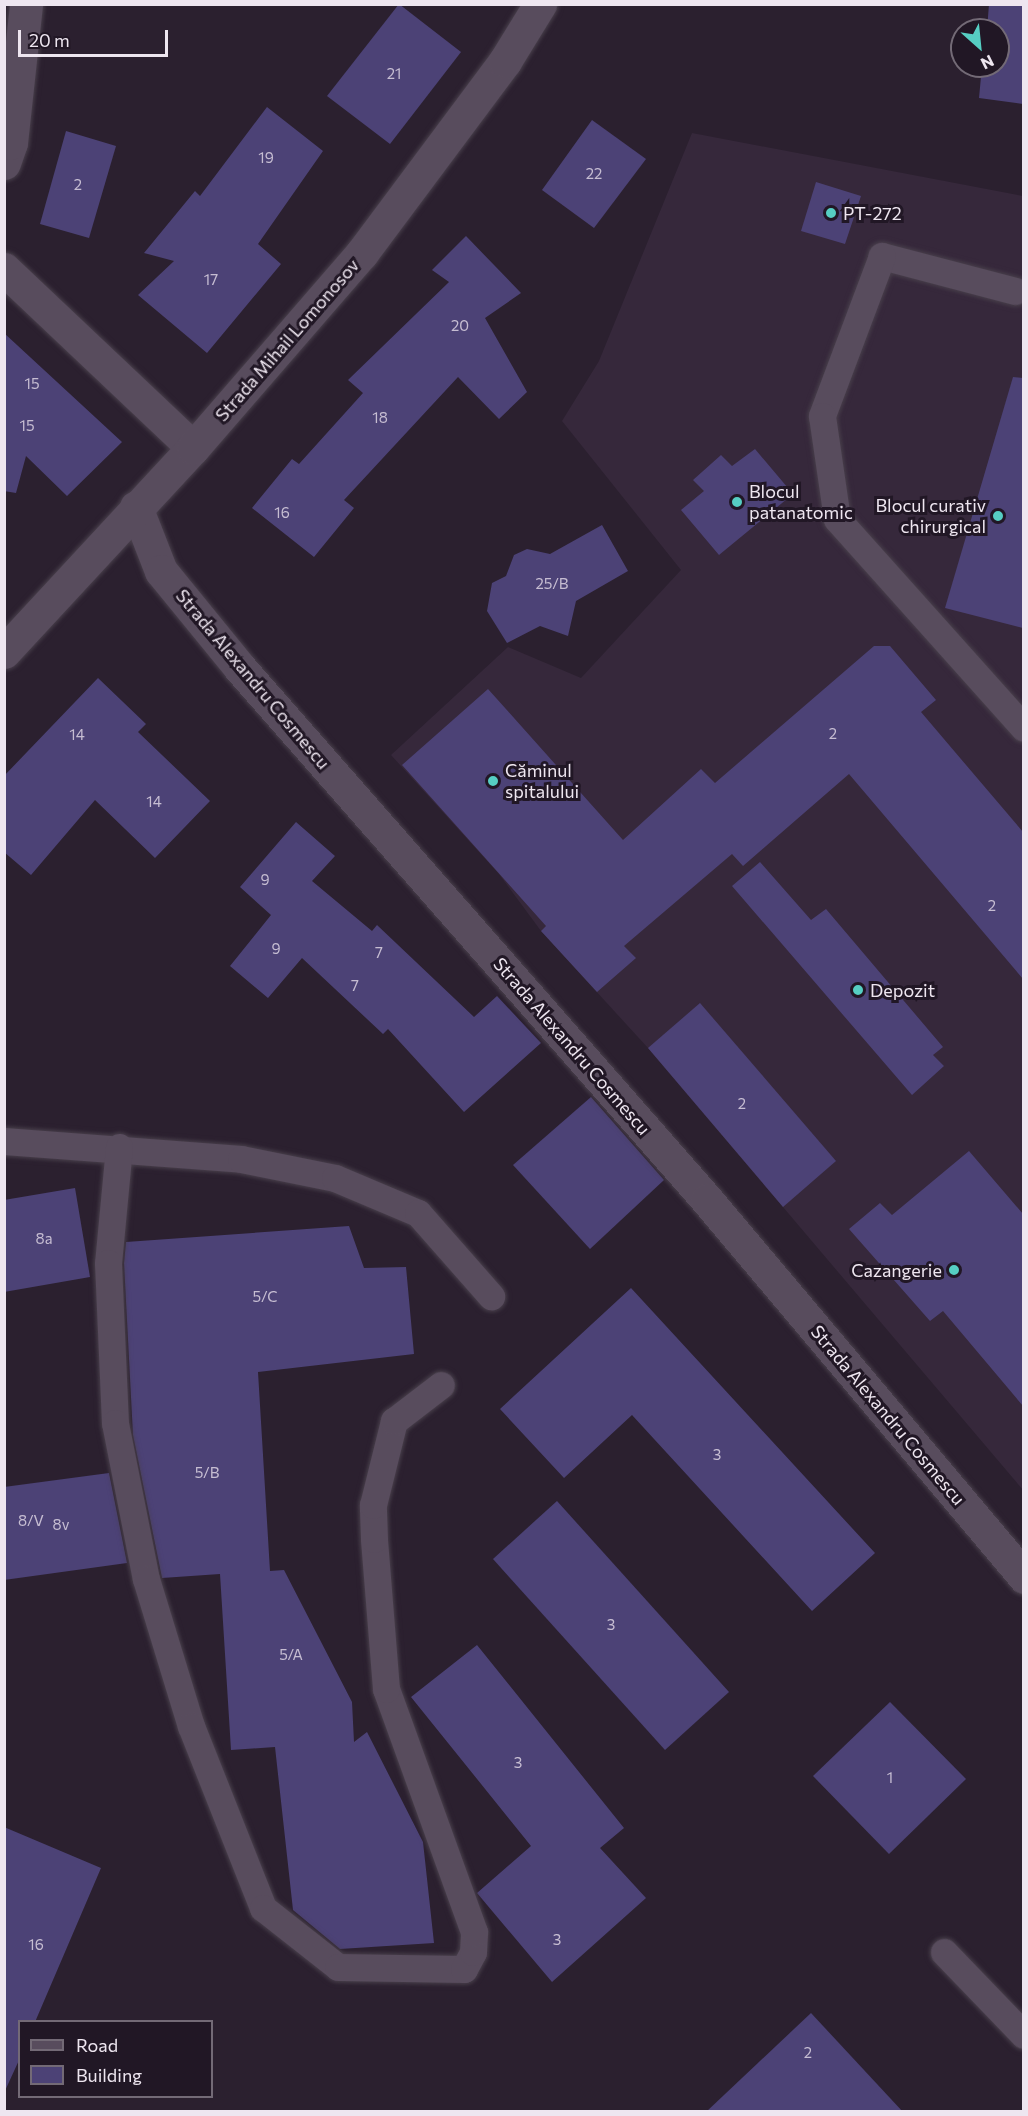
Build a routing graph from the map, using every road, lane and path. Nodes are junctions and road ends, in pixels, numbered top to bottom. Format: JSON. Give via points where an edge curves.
{"nodes":[{"id":1,"x":26,"y":4,"type":"edge"},
{"id":2,"x":540,"y":4,"type":"edge"},
{"id":3,"x":7,"y":149,"type":"edge"},
{"id":4,"x":4,"y":269,"type":"edge"},
{"id":5,"x":1015,"y":291,"type":"dead end"},
{"id":6,"x":193,"y":448,"type":"junction"},
{"id":7,"x":136,"y":507,"type":"junction"},
{"id":8,"x":4,"y":652,"type":"edge"},
{"id":9,"x":1023,"y":728,"type":"edge"},
{"id":10,"x":4,"y":1141,"type":"edge"},
{"id":11,"x":119,"y":1147,"type":"junction"},
{"id":12,"x":491,"y":1296,"type":"dead end"},
{"id":13,"x":441,"y":1386,"type":"dead end"},
{"id":14,"x":1023,"y":1577,"type":"edge"},
{"id":15,"x":944,"y":1952,"type":"dead end"},
{"id":16,"x":1023,"y":2035,"type":"edge"}],
"edges":[{"from":1,"to":3,"type":"street"},
{"from":2,"to":6,"type":"street","name":"Strada Mihail Lomonosov","via":[[505,62],[362,253]]},
{"from":4,"to":6,"type":"street"},
{"from":5,"to":9,"type":"lane","via":[[882,256],[822,416],[837,519]]},
{"from":6,"to":7,"type":"street","name":"Strada Mihail Lomonosov"},
{"from":7,"to":8,"type":"street","name":"Strada Mihail Lomonosov"},
{"from":7,"to":14,"type":"street","name":"Strada Alexandru Cosmescu","via":[[161,571],[240,668],[707,1200]]},
{"from":10,"to":11,"type":"lane"},
{"from":11,"to":12,"type":"lane","via":[[240,1159],[335,1178],[418,1213]]},
{"from":11,"to":13,"type":"lane","via":[[108,1263],[115,1422],[146,1580],[191,1726],[263,1908],[338,1967],[464,1969],[473,1952],[474,1932],[386,1689],[374,1539],[373,1505],[394,1421]]},
{"from":15,"to":16,"type":"lane"}]}
